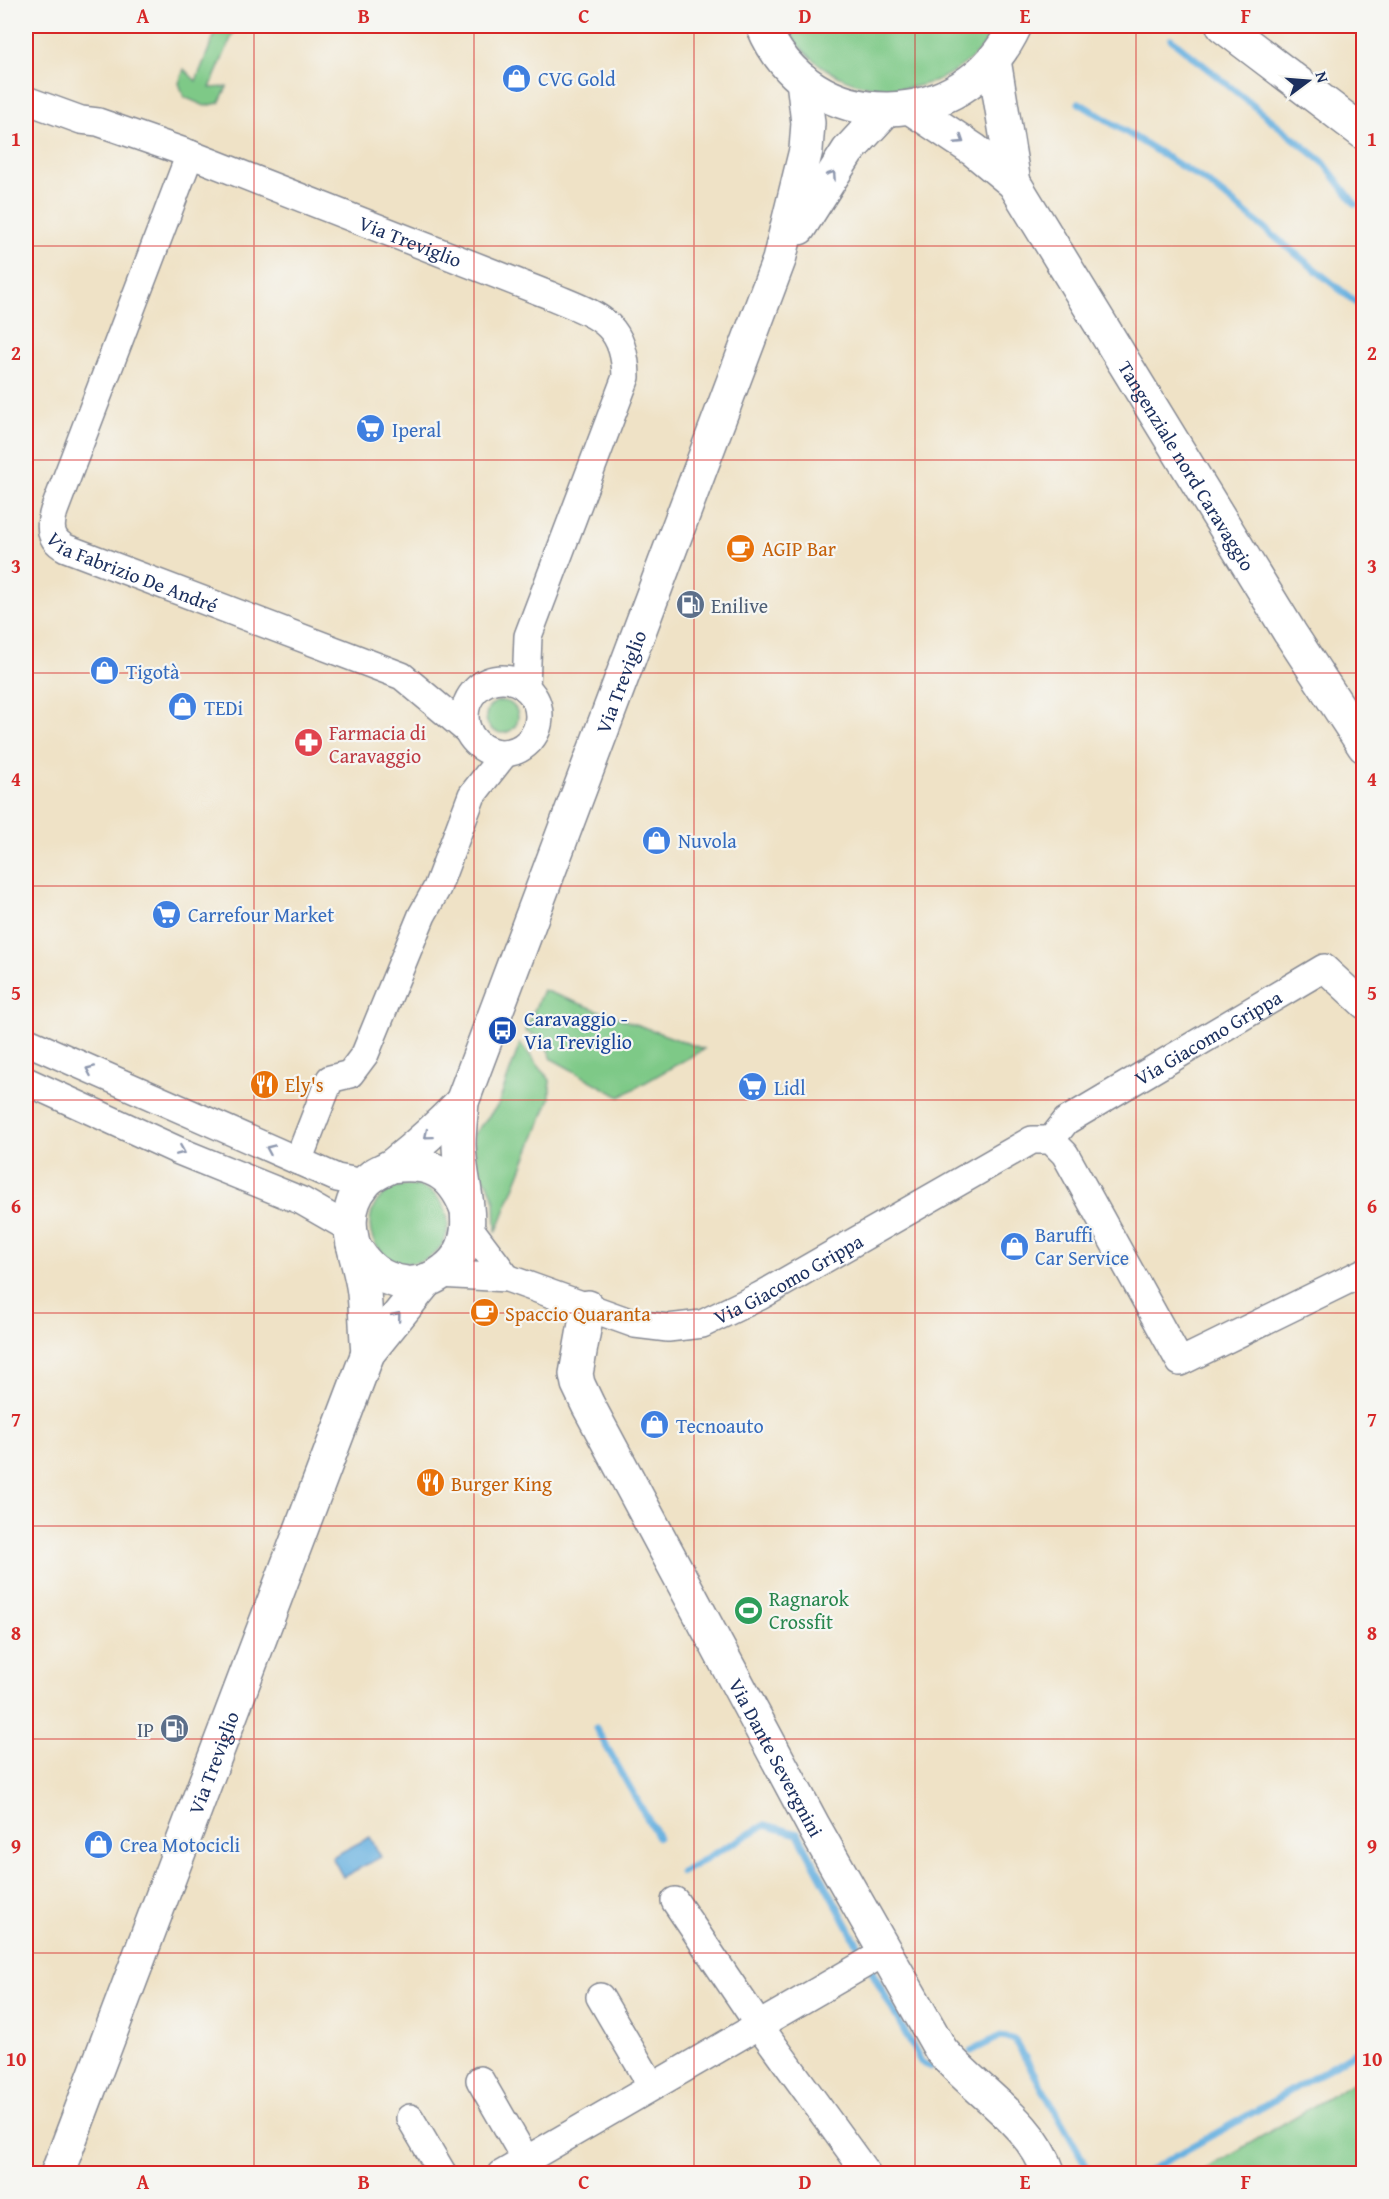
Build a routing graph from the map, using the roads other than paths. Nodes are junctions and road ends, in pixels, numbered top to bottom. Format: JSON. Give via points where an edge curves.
{"nodes":[{"id":1,"x":763,"y":26,"type":"edge"},
{"id":2,"x":1015,"y":26,"type":"edge"},
{"id":3,"x":1223,"y":26,"type":"edge"},
{"id":4,"x":994,"y":60,"type":"junction"},
{"id":5,"x":803,"y":80,"type":"junction"},
{"id":6,"x":26,"y":100,"type":"edge"},
{"id":7,"x":898,"y":109,"type":"junction"},
{"id":8,"x":1364,"y":133,"type":"edge"},
{"id":9,"x":190,"y":154,"type":"junction"},
{"id":10,"x":1014,"y":183,"type":"junction"},
{"id":11,"x":779,"y":260,"type":"junction"},
{"id":12,"x":528,"y":636,"type":"junction"},
{"id":13,"x":485,"y":684,"type":"junction"},
{"id":14,"x":526,"y":688,"type":"junction"},
{"id":15,"x":424,"y":695,"type":"junction"},
{"id":16,"x":472,"y":736,"type":"junction"},
{"id":17,"x":1364,"y":746,"type":"edge"},
{"id":18,"x":505,"y":753,"type":"junction"},
{"id":19,"x":472,"y":795,"type":"junction"},
{"id":20,"x":1364,"y":1005,"type":"edge"},
{"id":21,"x":26,"y":1041,"type":"edge"},
{"id":22,"x":26,"y":1081,"type":"edge"},
{"id":23,"x":462,"y":1102,"type":"junction"},
{"id":24,"x":1050,"y":1140,"type":"junction"},
{"id":25,"x":298,"y":1161,"type":"junction"},
{"id":26,"x":392,"y":1166,"type":"junction"},
{"id":27,"x":364,"y":1183,"type":"junction"},
{"id":28,"x":468,"y":1219,"type":"junction"},
{"id":29,"x":351,"y":1236,"type":"junction"},
{"id":30,"x":1364,"y":1272,"type":"edge"},
{"id":31,"x":433,"y":1277,"type":"junction"},
{"id":32,"x":507,"y":1278,"type":"junction"},
{"id":33,"x":588,"y":1307,"type":"junction"},
{"id":34,"x":368,"y":1353,"type":"junction"},
{"id":35,"x":675,"y":1901,"type":"dead end"},
{"id":36,"x":874,"y":1959,"type":"junction"},
{"id":37,"x":600,"y":1997,"type":"dead end"},
{"id":38,"x":758,"y":2024,"type":"junction"},
{"id":39,"x":480,"y":2080,"type":"dead end"},
{"id":40,"x":652,"y":2086,"type":"junction"},
{"id":41,"x":410,"y":2118,"type":"dead end"},
{"id":42,"x":526,"y":2160,"type":"junction"},
{"id":43,"x":57,"y":2174,"type":"edge"},
{"id":44,"x":443,"y":2174,"type":"edge"},
{"id":45,"x":502,"y":2174,"type":"edge"},
{"id":46,"x":867,"y":2174,"type":"edge"},
{"id":47,"x":1049,"y":2174,"type":"edge"}],
"edges":[{"from":1,"to":5,"type":"main road","via":[[773,45]]},
{"from":2,"to":4,"type":"main road"},
{"from":3,"to":8,"type":"main road"},
{"from":4,"to":7,"type":"main road","via":[[948,96]]},
{"from":4,"to":10,"type":"main road","name":"Tangenziale nord Caravaggio"},
{"from":5,"to":7,"type":"main road","via":[[848,103]]},
{"from":5,"to":11,"type":"main road","name":"Via Treviglio","via":[[808,123],[806,150]]},
{"from":6,"to":9,"type":"street","name":"Via Treviglio"},
{"from":7,"to":10,"type":"main road","name":"Tangenziale nord Caravaggio","one_way":true,"via":[[974,150]]},
{"from":11,"to":7,"type":"main road","name":"Via Treviglio","one_way":true,"via":[[848,151]]},
{"from":9,"to":12,"type":"street","name":"Via Treviglio","via":[[584,310],[606,322],[617,334],[626,358],[626,377]]},
{"from":9,"to":15,"type":"street","name":"Via Fabrizio De André","via":[[54,511],[50,524],[53,535],[66,548],[402,676]]},
{"from":10,"to":17,"type":"main road","name":"Tangenziale nord Caravaggio","via":[[1290,633]]},
{"from":11,"to":23,"type":"main road","name":"Via Treviglio"},
{"from":12,"to":13,"type":"street"},
{"from":12,"to":14,"type":"street"},
{"from":13,"to":14,"type":"street","via":[[512,681]]},
{"from":13,"to":15,"type":"street"},
{"from":13,"to":16,"type":"street","via":[[474,693],[465,711]]},
{"from":14,"to":18,"type":"street","via":[[538,709],[536,730],[524,746]]},
{"from":15,"to":16,"type":"street","name":"Via Fabrizio De André"},
{"from":16,"to":18,"type":"street","via":[[494,752]]},
{"from":16,"to":19,"type":"street"},
{"from":18,"to":19,"type":"street"},
{"from":19,"to":25,"type":"street","via":[[437,888],[364,1054],[350,1074],[330,1079]]},
{"from":20,"to":24,"type":"street","name":"Via Giacomo Grippa","via":[[1324,968],[1066,1121]]},
{"from":25,"to":21,"type":"street","one_way":true},
{"from":22,"to":29,"type":"street","one_way":true,"via":[[179,1151],[302,1201]]},
{"from":23,"to":26,"type":"main road","one_way":true},
{"from":23,"to":28,"type":"main road","via":[[459,1145]]},
{"from":24,"to":30,"type":"street","via":[[1065,1154],[1180,1362]]},
{"from":24,"to":33,"type":"street","name":"Via Giacomo Grippa","via":[[1032,1140],[760,1296],[702,1324],[668,1328],[635,1324]]},
{"from":25,"to":27,"type":"street","via":[[337,1178]]},
{"from":26,"to":27,"type":"main road"},
{"from":26,"to":28,"type":"main road","via":[[411,1163],[431,1167],[448,1178],[460,1193]]},
{"from":27,"to":29,"type":"main road","via":[[350,1212]]},
{"from":28,"to":31,"type":"main road","via":[[460,1254]]},
{"from":28,"to":32,"type":"street"},
{"from":29,"to":31,"type":"main road","via":[[362,1260],[375,1272],[409,1283]]},
{"from":29,"to":34,"type":"main road","via":[[364,1293]]},
{"from":31,"to":32,"type":"street","name":"Via Giacomo Grippa"},
{"from":34,"to":31,"type":"main road","one_way":true},
{"from":32,"to":33,"type":"street","name":"Via Giacomo Grippa"},
{"from":33,"to":36,"type":"main road","name":"Via Dante Severgnini","via":[[577,1363],[578,1384],[809,1817]]},
{"from":34,"to":43,"type":"main road","name":"Via Treviglio"},
{"from":35,"to":38,"type":"street"},
{"from":36,"to":38,"type":"street"},
{"from":36,"to":47,"type":"main road","name":"Via Dante Severgnini","via":[[956,2068],[1028,2136]]},
{"from":37,"to":40,"type":"street"},
{"from":38,"to":40,"type":"street"},
{"from":38,"to":46,"type":"street"},
{"from":39,"to":42,"type":"street"},
{"from":40,"to":42,"type":"street"},
{"from":41,"to":44,"type":"street"},
{"from":42,"to":45,"type":"street"}]}
